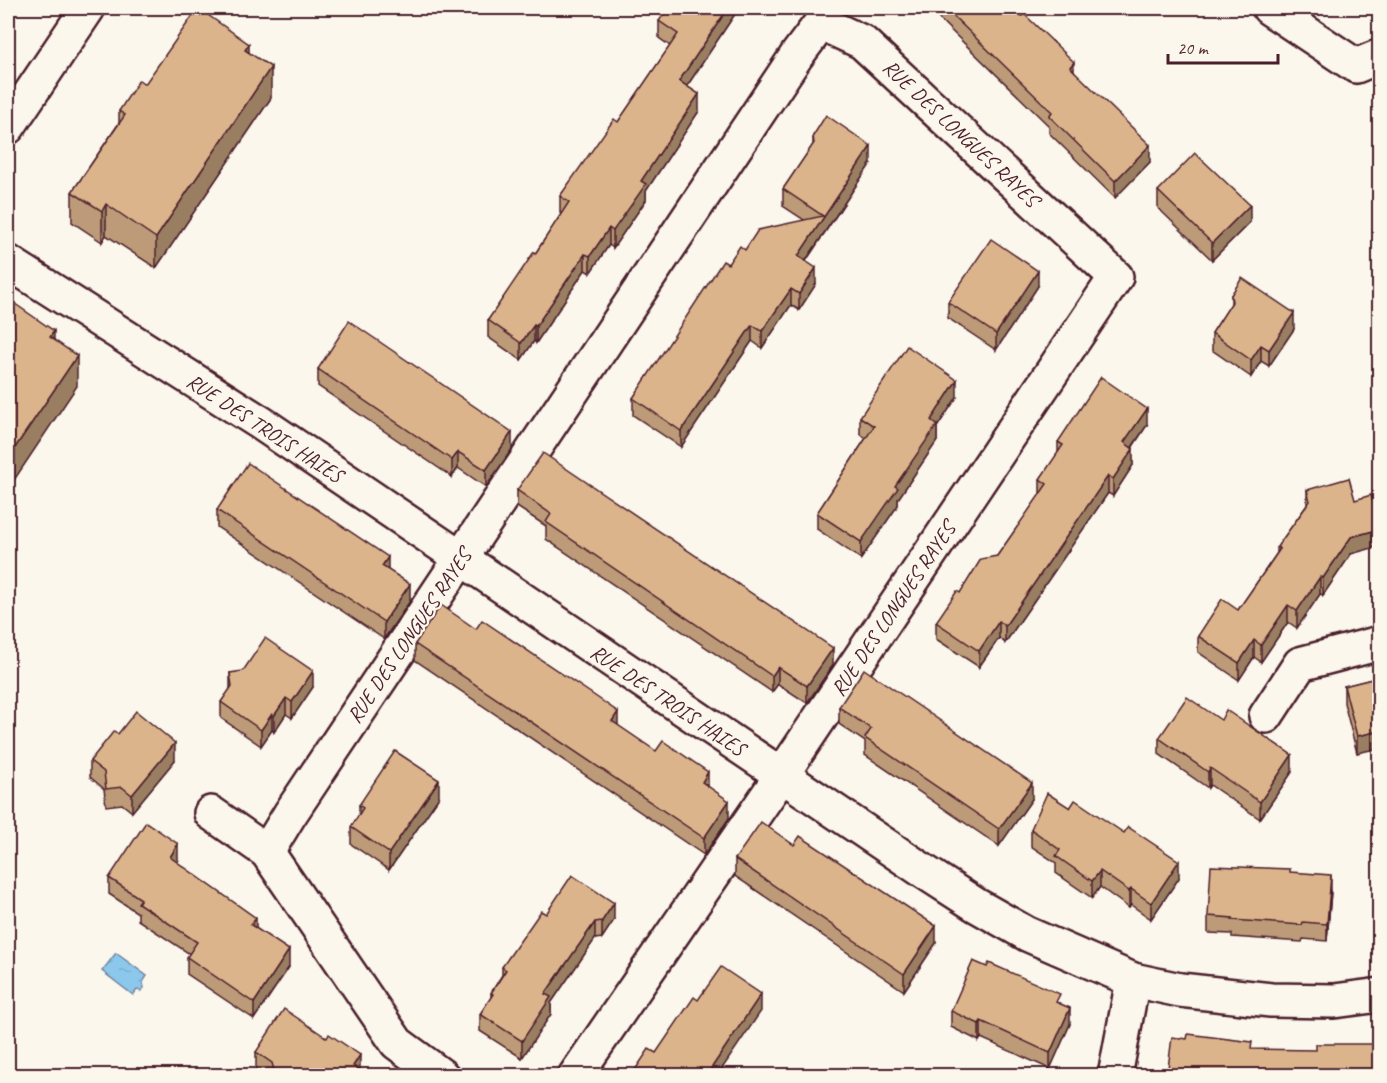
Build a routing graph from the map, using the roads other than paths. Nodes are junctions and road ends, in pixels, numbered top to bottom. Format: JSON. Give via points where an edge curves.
{"nodes":[{"id":1,"x":88,"y":8,"type":"edge"},
{"id":2,"x":1269,"y":8,"type":"edge"},
{"id":3,"x":1380,"y":56,"type":"edge"},
{"id":4,"x":8,"y":127,"type":"edge"},
{"id":5,"x":8,"y":262,"type":"edge"},
{"id":6,"x":460,"y":560,"type":"junction"},
{"id":7,"x":1380,"y":643,"type":"edge"},
{"id":8,"x":1266,"y":716,"type":"dead end"},
{"id":9,"x":781,"y":776,"type":"junction"},
{"id":10,"x":211,"y":813,"type":"dead end"},
{"id":11,"x":267,"y":852,"type":"junction"},
{"id":12,"x":1133,"y":980,"type":"junction"},
{"id":13,"x":1380,"y":995,"type":"edge"},
{"id":14,"x":442,"y":1076,"type":"edge"},
{"id":15,"x":575,"y":1076,"type":"edge"},
{"id":16,"x":1115,"y":1076,"type":"edge"}],
"edges":[{"from":1,"to":4,"type":"street"},
{"from":2,"to":3,"type":"street","via":[[1356,66]]},
{"from":5,"to":6,"type":"street","name":"RUE DES TROIS HAIES","via":[[261,423]]},
{"from":6,"to":9,"type":"street","name":"RUE DES TROIS HAIES"},
{"from":6,"to":9,"type":"street","name":"RUE DES LONGUES RAYES","via":[[821,23],[862,42],[1116,277]]},
{"from":6,"to":11,"type":"street","name":"RUE DES LONGUES RAYES"},
{"from":7,"to":8,"type":"street","via":[[1300,664]]},
{"from":9,"to":12,"type":"street","name":"RUE DES TROIS HAIES","via":[[997,917]]},
{"from":9,"to":15,"type":"street","name":"RUE DES LONGUES RAYES"},
{"from":10,"to":11,"type":"street"},
{"from":11,"to":14,"type":"street","via":[[397,1043]]},
{"from":12,"to":13,"type":"street","name":"RUE DES TROIS HAIES","via":[[1180,990],[1271,1000],[1334,1002]]},
{"from":12,"to":16,"type":"street"}]}
